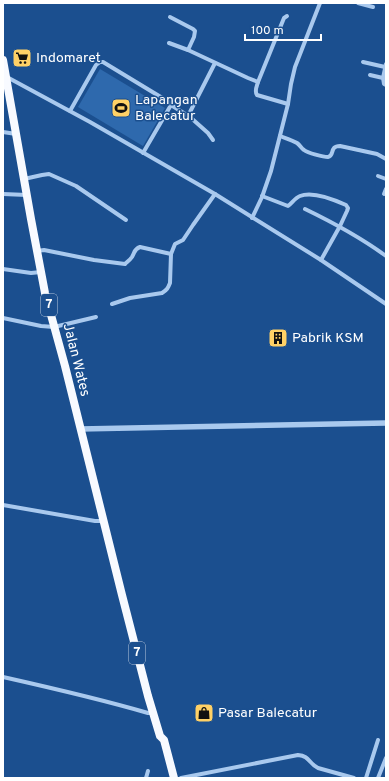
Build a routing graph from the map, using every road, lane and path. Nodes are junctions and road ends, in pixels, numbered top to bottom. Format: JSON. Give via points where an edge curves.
{"nodes":[{"id":1,"x":320,"y":3,"type":"edge"},
{"id":2,"x":358,"y":3,"type":"edge"},
{"id":3,"x":373,"y":7,"type":"dead end"},
{"id":4,"x":287,"y":16,"type":"dead end"},
{"id":5,"x":170,"y":17,"type":"dead end"},
{"id":6,"x":168,"y":43,"type":"dead end"},
{"id":7,"x":188,"y":50,"type":"junction"},
{"id":8,"x":3,"y":60,"type":"edge"},
{"id":9,"x":363,"y":62,"type":"dead end"},
{"id":10,"x":215,"y":63,"type":"junction"},
{"id":11,"x":386,"y":65,"type":"edge"},
{"id":12,"x":370,"y":75,"type":"dead end"},
{"id":13,"x":5,"y":76,"type":"edge"},
{"id":14,"x":383,"y":78,"type":"junction"},
{"id":15,"x":258,"y":82,"type":"junction"},
{"id":16,"x":386,"y":85,"type":"edge"},
{"id":17,"x":288,"y":104,"type":"junction"},
{"id":18,"x":171,"y":105,"type":"junction"},
{"id":19,"x":70,"y":112,"type":"junction"},
{"id":20,"x":190,"y":117,"type":"junction"},
{"id":21,"x":3,"y":132,"type":"edge"},
{"id":22,"x":16,"y":134,"type":"junction"},
{"id":23,"x":280,"y":136,"type":"junction"},
{"id":24,"x":213,"y":140,"type":"dead end"},
{"id":25,"x":144,"y":153,"type":"junction"},
{"id":26,"x":386,"y":159,"type":"edge"},
{"id":27,"x":378,"y":176,"type":"dead end"},
{"id":28,"x":24,"y":179,"type":"junction"},
{"id":29,"x":386,"y":179,"type":"edge"},
{"id":30,"x":3,"y":194,"type":"edge"},
{"id":31,"x":215,"y":194,"type":"junction"},
{"id":32,"x":27,"y":195,"type":"junction"},
{"id":33,"x":262,"y":196,"type":"junction"},
{"id":34,"x":305,"y":209,"type":"dead end"},
{"id":35,"x":252,"y":218,"type":"junction"},
{"id":36,"x":126,"y":220,"type":"dead end"},
{"id":37,"x":340,"y":226,"type":"junction"},
{"id":38,"x":37,"y":251,"type":"junction"},
{"id":39,"x":171,"y":254,"type":"junction"},
{"id":40,"x":386,"y":256,"type":"edge"},
{"id":41,"x":322,"y":260,"type":"junction"},
{"id":42,"x":3,"y":268,"type":"edge"},
{"id":43,"x":41,"y":272,"type":"junction"},
{"id":44,"x":112,"y":304,"type":"dead end"},
{"id":45,"x":386,"y":304,"type":"edge"},
{"id":46,"x":96,"y":317,"type":"dead end"},
{"id":47,"x":3,"y":318,"type":"edge"},
{"id":48,"x":54,"y":327,"type":"junction"},
{"id":49,"x":386,"y":425,"type":"edge"},
{"id":50,"x":80,"y":429,"type":"junction"},
{"id":51,"x":3,"y":505,"type":"edge"},
{"id":52,"x":103,"y":521,"type":"junction"},
{"id":53,"x":3,"y":676,"type":"edge"},
{"id":54,"x":153,"y":713,"type":"junction"},
{"id":55,"x":160,"y":736,"type":"junction"},
{"id":56,"x":378,"y":740,"type":"dead end"},
{"id":57,"x":386,"y":758,"type":"edge"},
{"id":58,"x":148,"y":771,"type":"dead end"},
{"id":59,"x":146,"y":778,"type":"edge"},
{"id":60,"x":169,"y":778,"type":"edge"},
{"id":61,"x":174,"y":778,"type":"edge"},
{"id":62,"x":181,"y":778,"type":"edge"},
{"id":63,"x":354,"y":778,"type":"edge"},
{"id":64,"x":366,"y":778,"type":"edge"},
{"id":65,"x":378,"y":778,"type":"edge"}],
"edges":[{"from":1,"to":17,"type":"street","via":[[295,67]]},
{"from":2,"to":3,"type":"street"},
{"from":4,"to":15,"type":"street"},
{"from":5,"to":7,"type":"street","via":[[193,29],[194,37]]},
{"from":6,"to":7,"type":"street"},
{"from":7,"to":10,"type":"street"},
{"from":8,"to":13,"type":"highway","name":"Jalan Wates","number":"7"},
{"from":9,"to":11,"type":"street"},
{"from":10,"to":15,"type":"street"},
{"from":10,"to":20,"type":"street","via":[[190,111]]},
{"from":11,"to":14,"type":"street"},
{"from":12,"to":14,"type":"street"},
{"from":13,"to":19,"type":"street"},
{"from":13,"to":22,"type":"highway","name":"Jalan Wates","number":"7"},
{"from":14,"to":16,"type":"street"},
{"from":15,"to":17,"type":"street","via":[[255,90],[257,95]]},
{"from":17,"to":23,"type":"street"},
{"from":18,"to":19,"type":"street","via":[[100,62]]},
{"from":18,"to":20,"type":"street"},
{"from":18,"to":25,"type":"street"},
{"from":19,"to":25,"type":"street"},
{"from":20,"to":24,"type":"street"},
{"from":21,"to":22,"type":"street"},
{"from":22,"to":28,"type":"highway","name":"Jalan Wates","number":"7"},
{"from":23,"to":26,"type":"street","via":[[298,143],[306,151],[323,156],[331,156],[334,148],[340,146],[377,154]]},
{"from":23,"to":33,"type":"street"},
{"from":25,"to":31,"type":"street"},
{"from":27,"to":29,"type":"street"},
{"from":28,"to":32,"type":"highway","name":"Jalan Wates","number":"7"},
{"from":28,"to":36,"type":"street","via":[[49,174],[76,186]]},
{"from":30,"to":32,"type":"street"},
{"from":31,"to":35,"type":"street"},
{"from":31,"to":39,"type":"street","via":[[183,240],[175,244]]},
{"from":32,"to":38,"type":"highway","name":"Jalan Wates","number":"7"},
{"from":33,"to":35,"type":"street"},
{"from":33,"to":37,"type":"street","via":[[288,206],[296,198],[304,195],[319,196],[346,205],[348,208]]},
{"from":34,"to":37,"type":"street"},
{"from":35,"to":41,"type":"street"},
{"from":37,"to":40,"type":"street"},
{"from":37,"to":41,"type":"street"},
{"from":38,"to":39,"type":"street","via":[[44,250],[125,264],[140,247]]},
{"from":38,"to":43,"type":"highway","name":"Jalan Wates","number":"7"},
{"from":39,"to":44,"type":"street","via":[[170,283],[166,291]]},
{"from":41,"to":45,"type":"street"},
{"from":42,"to":43,"type":"street","via":[[31,273]]},
{"from":43,"to":48,"type":"highway","name":"Jalan Wates","number":"7"},
{"from":46,"to":48,"type":"street"},
{"from":47,"to":48,"type":"street"},
{"from":48,"to":50,"type":"highway","name":"Jalan Wates","number":"7"},
{"from":49,"to":50,"type":"street"},
{"from":50,"to":52,"type":"highway","name":"Jalan Wates","number":"7"},
{"from":51,"to":52,"type":"street"},
{"from":52,"to":54,"type":"highway","name":"Jalan Wates","number":"7"},
{"from":53,"to":54,"type":"street"},
{"from":54,"to":55,"type":"highway","number":"7"},
{"from":55,"to":60,"type":"highway","number":"7"},
{"from":55,"to":61,"type":"highway","via":[[164,740]]},
{"from":56,"to":64,"type":"street"},
{"from":57,"to":65,"type":"street"},
{"from":58,"to":59,"type":"street"},
{"from":62,"to":63,"type":"street","via":[[298,755],[304,755],[318,768]]}]}
